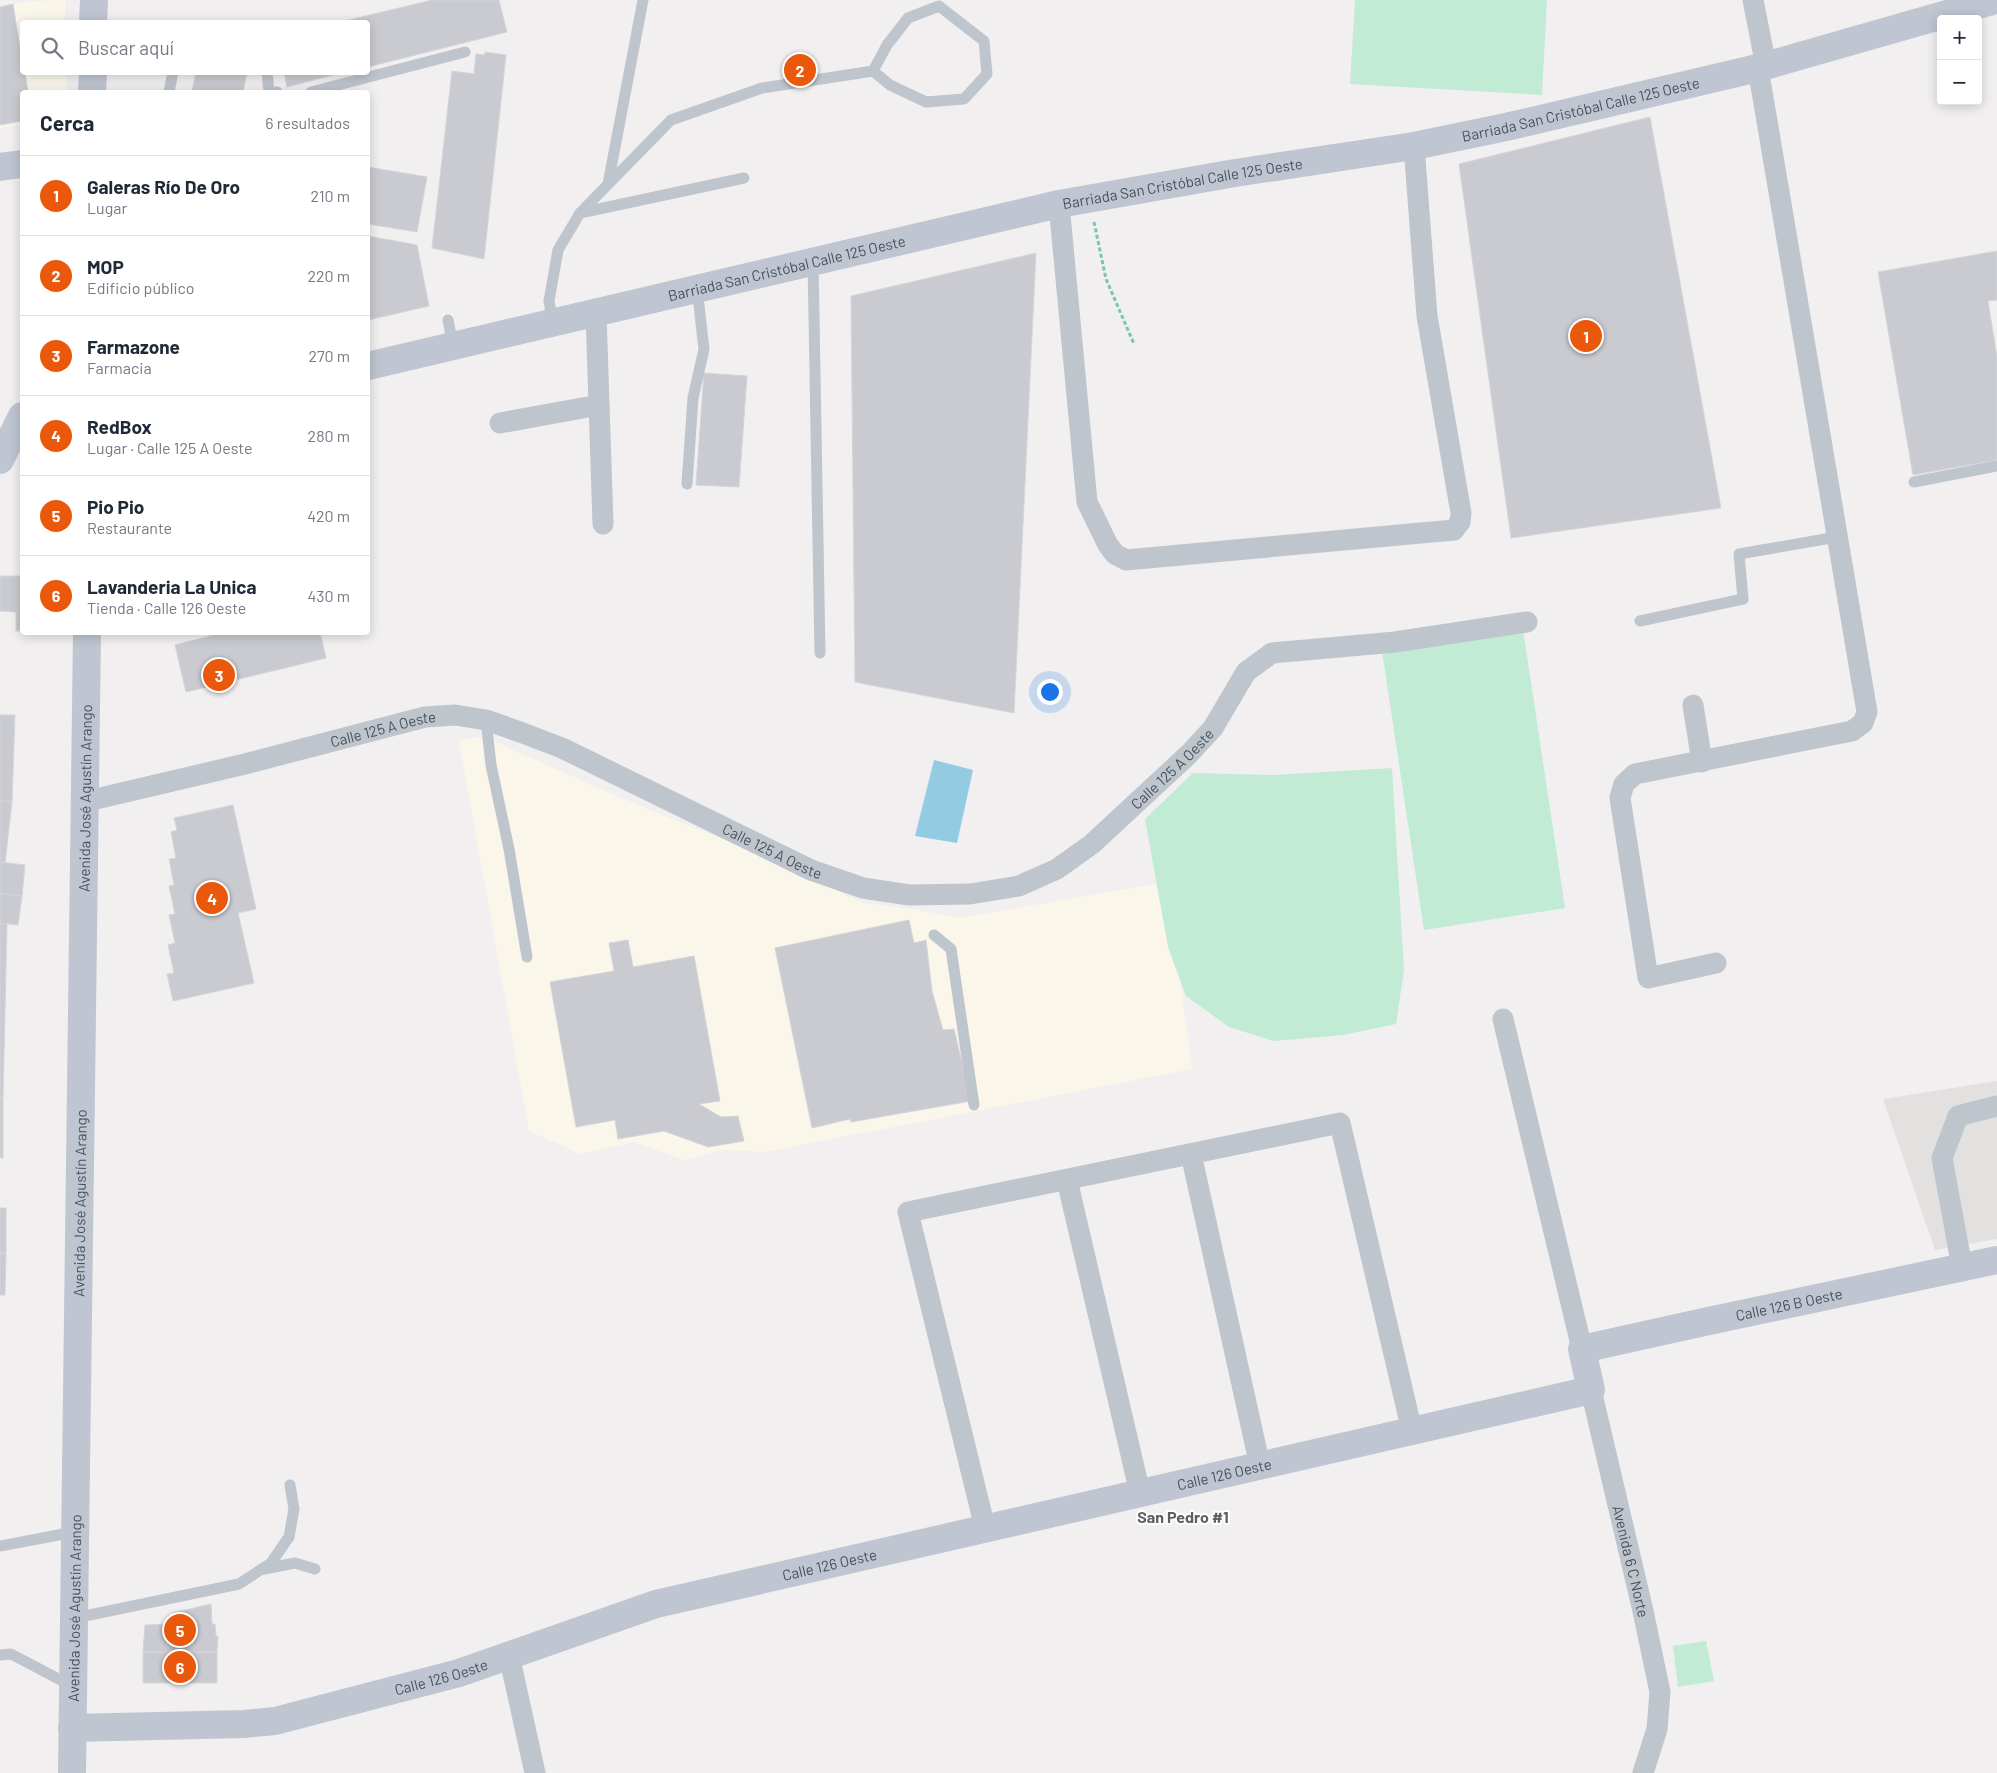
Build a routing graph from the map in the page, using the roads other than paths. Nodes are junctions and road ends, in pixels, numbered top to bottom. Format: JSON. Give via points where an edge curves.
{"nodes":[{"id":1,"x":94,"y":0,"type":"edge"},
{"id":2,"x":642,"y":0,"type":"edge"},
{"id":3,"x":1753,"y":0,"type":"edge"},
{"id":4,"x":1987,"y":1,"type":"edge"},
{"id":5,"x":940,"y":3,"type":"edge"},
{"id":6,"x":93,"y":20,"type":"edge"},
{"id":7,"x":465,"y":52,"type":"dead end"},
{"id":8,"x":1762,"y":67,"type":"junction"},
{"id":9,"x":873,"y":71,"type":"junction"},
{"id":10,"x":93,"y":75,"type":"edge"},
{"id":11,"x":172,"y":75,"type":"edge"},
{"id":12,"x":266,"y":75,"type":"edge"},
{"id":13,"x":92,"y":90,"type":"edge"},
{"id":14,"x":169,"y":90,"type":"edge"},
{"id":15,"x":269,"y":90,"type":"edge"},
{"id":16,"x":319,"y":90,"type":"edge"},
{"id":17,"x":1414,"y":146,"type":"junction"},
{"id":18,"x":20,"y":164,"type":"edge"},
{"id":19,"x":0,"y":167,"type":"edge"},
{"id":20,"x":744,"y":178,"type":"dead end"},
{"id":21,"x":608,"y":184,"type":"junction"},
{"id":22,"x":1059,"y":204,"type":"junction"},
{"id":23,"x":580,"y":213,"type":"junction"},
{"id":24,"x":812,"y":261,"type":"junction"},
{"id":25,"x":697,"y":288,"type":"junction"},
{"id":26,"x":596,"y":313,"type":"junction"},
{"id":27,"x":448,"y":320,"type":"dead end"},
{"id":28,"x":553,"y":323,"type":"junction"},
{"id":29,"x":453,"y":346,"type":"junction"},
{"id":30,"x":370,"y":366,"type":"edge"},
{"id":31,"x":599,"y":405,"type":"junction"},
{"id":32,"x":20,"y":420,"type":"edge"},
{"id":33,"x":500,"y":424,"type":"dead end"},
{"id":34,"x":20,"y":448,"type":"edge"},
{"id":35,"x":0,"y":460,"type":"edge"},
{"id":36,"x":1997,"y":466,"type":"edge"},
{"id":37,"x":1914,"y":482,"type":"dead end"},
{"id":38,"x":687,"y":484,"type":"dead end"},
{"id":39,"x":604,"y":524,"type":"dead end"},
{"id":40,"x":1837,"y":538,"type":"junction"},
{"id":41,"x":1528,"y":622,"type":"dead end"},
{"id":42,"x":1640,"y":622,"type":"dead end"},
{"id":43,"x":87,"y":635,"type":"edge"},
{"id":44,"x":820,"y":653,"type":"dead end"},
{"id":45,"x":1693,"y":705,"type":"dead end"},
{"id":46,"x":486,"y":720,"type":"junction"},
{"id":47,"x":1702,"y":762,"type":"junction"},
{"id":48,"x":83,"y":802,"type":"junction"},
{"id":49,"x":934,"y":935,"type":"dead end"},
{"id":50,"x":527,"y":957,"type":"dead end"},
{"id":51,"x":1716,"y":963,"type":"dead end"},
{"id":52,"x":1502,"y":1020,"type":"dead end"},
{"id":53,"x":974,"y":1104,"type":"dead end"},
{"id":54,"x":1997,"y":1106,"type":"edge"},
{"id":55,"x":1192,"y":1154,"type":"junction"},
{"id":56,"x":1067,"y":1180,"type":"junction"},
{"id":57,"x":1997,"y":1260,"type":"edge"},
{"id":58,"x":1962,"y":1267,"type":"junction"},
{"id":59,"x":1582,"y":1349,"type":"junction"},
{"id":60,"x":1590,"y":1390,"type":"junction"},
{"id":61,"x":1412,"y":1431,"type":"junction"},
{"id":62,"x":1260,"y":1466,"type":"junction"},
{"id":63,"x":290,"y":1485,"type":"dead end"},
{"id":64,"x":1140,"y":1493,"type":"junction"},
{"id":65,"x":985,"y":1528,"type":"junction"},
{"id":66,"x":74,"y":1532,"type":"junction"},
{"id":67,"x":0,"y":1546,"type":"edge"},
{"id":68,"x":315,"y":1569,"type":"dead end"},
{"id":69,"x":260,"y":1570,"type":"junction"},
{"id":70,"x":73,"y":1618,"type":"junction"},
{"id":71,"x":0,"y":1655,"type":"edge"},
{"id":72,"x":509,"y":1655,"type":"junction"},
{"id":73,"x":72,"y":1686,"type":"junction"},
{"id":74,"x":72,"y":1728,"type":"junction"},
{"id":75,"x":72,"y":1773,"type":"edge"},
{"id":76,"x":535,"y":1773,"type":"edge"},
{"id":77,"x":1643,"y":1773,"type":"edge"}],
"edges":[{"from":1,"to":6,"type":"street"},
{"from":2,"to":21,"type":"lane"},
{"from":3,"to":8,"type":"street"},
{"from":4,"to":8,"type":"street","name":"Barriada San Cristóbal Calle 125 Oeste"},
{"from":5,"to":9,"type":"lane","via":[[908,18],[887,45]]},
{"from":5,"to":9,"type":"lane","via":[[984,42],[986,74],[964,99],[926,102],[890,85]]},
{"from":7,"to":16,"type":"lane"},
{"from":8,"to":17,"type":"street","name":"Barriada San Cristóbal Calle 125 Oeste"},
{"from":8,"to":40,"type":"street"},
{"from":9,"to":21,"type":"lane","via":[[762,88],[671,120]]},
{"from":10,"to":13,"type":"street"},
{"from":11,"to":14,"type":"lane"},
{"from":12,"to":15,"type":"lane"},
{"from":17,"to":22,"type":"street","name":"Barriada San Cristóbal Calle 125 Oeste"},
{"from":17,"to":22,"type":"street","via":[[1427,316],[1461,513],[1460,522],[1454,530],[1126,560],[1115,554],[1088,502]]},
{"from":18,"to":19,"type":"street"},
{"from":20,"to":23,"type":"lane"},
{"from":21,"to":23,"type":"lane"},
{"from":22,"to":24,"type":"street","name":"Barriada San Cristóbal Calle 125 Oeste"},
{"from":23,"to":28,"type":"lane","via":[[558,250],[550,301]]},
{"from":24,"to":25,"type":"street","name":"Barriada San Cristóbal Calle 125 Oeste"},
{"from":24,"to":44,"type":"lane"},
{"from":25,"to":26,"type":"street","name":"Barriada San Cristóbal Calle 125 Oeste"},
{"from":25,"to":38,"type":"lane","via":[[704,349],[693,398]]},
{"from":26,"to":28,"type":"street","name":"Barriada San Cristóbal Calle 125 Oeste"},
{"from":26,"to":31,"type":"street"},
{"from":27,"to":29,"type":"lane"},
{"from":28,"to":29,"type":"street","name":"Barriada San Cristóbal Calle 125 Oeste"},
{"from":29,"to":30,"type":"street","name":"Barriada San Cristóbal Calle 125 Oeste"},
{"from":31,"to":33,"type":"street"},
{"from":31,"to":39,"type":"street"},
{"from":32,"to":35,"type":"street"},
{"from":34,"to":35,"type":"street"},
{"from":36,"to":37,"type":"lane"},
{"from":40,"to":42,"type":"lane","via":[[1739,554],[1743,598]]},
{"from":40,"to":47,"type":"street","via":[[1867,712],[1863,723],[1852,731]]},
{"from":41,"to":46,"type":"street","name":"Calle 125 A Oeste","via":[[1395,642],[1272,653],[1246,672],[1213,728],[1189,754],[1092,844],[1057,869],[1019,886],[970,894],[909,895],[863,888],[811,870],[562,748]]},
{"from":43,"to":48,"type":"street","name":"Avenida José Agustín Arango"},
{"from":45,"to":47,"type":"street"},
{"from":46,"to":48,"type":"street","name":"Calle 125 A Oeste","via":[[455,715],[425,717]]},
{"from":46,"to":50,"type":"lane"},
{"from":47,"to":51,"type":"street","via":[[1634,774],[1624,784],[1620,798],[1648,978]]},
{"from":48,"to":66,"type":"street","name":"Avenida José Agustín Arango"},
{"from":49,"to":53,"type":"lane","via":[[952,949]]},
{"from":52,"to":59,"type":"street"},
{"from":54,"to":58,"type":"street","via":[[1958,1116],[1942,1158]]},
{"from":55,"to":56,"type":"street"},
{"from":55,"to":61,"type":"street","via":[[1340,1123]]},
{"from":55,"to":62,"type":"street"},
{"from":56,"to":64,"type":"street"},
{"from":56,"to":65,"type":"street","via":[[908,1212]]},
{"from":57,"to":58,"type":"street","name":"Calle 126 B Oeste"},
{"from":58,"to":59,"type":"street","name":"Calle 126 B Oeste"},
{"from":59,"to":60,"type":"street","name":"Avenida 6 C Norte"},
{"from":60,"to":61,"type":"street","name":"Calle 126 Oeste"},
{"from":60,"to":77,"type":"street","name":"Avenida 6 C Norte","via":[[1660,1692],[1657,1729]]},
{"from":61,"to":62,"type":"street","name":"Calle 126 Oeste"},
{"from":62,"to":64,"type":"street","name":"Calle 126 Oeste"},
{"from":63,"to":69,"type":"lane","via":[[294,1509],[289,1537],[271,1563]]},
{"from":64,"to":65,"type":"street","name":"Calle 126 Oeste"},
{"from":65,"to":72,"type":"street","name":"Calle 126 Oeste","via":[[656,1604]]},
{"from":66,"to":67,"type":"lane"},
{"from":66,"to":70,"type":"street","name":"Avenida José Agustín Arango"},
{"from":68,"to":69,"type":"lane","via":[[295,1563]]},
{"from":69,"to":70,"type":"lane","via":[[239,1584]]},
{"from":70,"to":73,"type":"street","name":"Avenida José Agustín Arango"},
{"from":71,"to":73,"type":"lane","via":[[11,1654]]},
{"from":72,"to":74,"type":"street","name":"Calle 126 Oeste","via":[[459,1673],[275,1721]]},
{"from":72,"to":76,"type":"street"},
{"from":73,"to":74,"type":"street","name":"Avenida José Agustín Arango"},
{"from":74,"to":75,"type":"street","name":"Avenida José Agustín Arango"}]}
